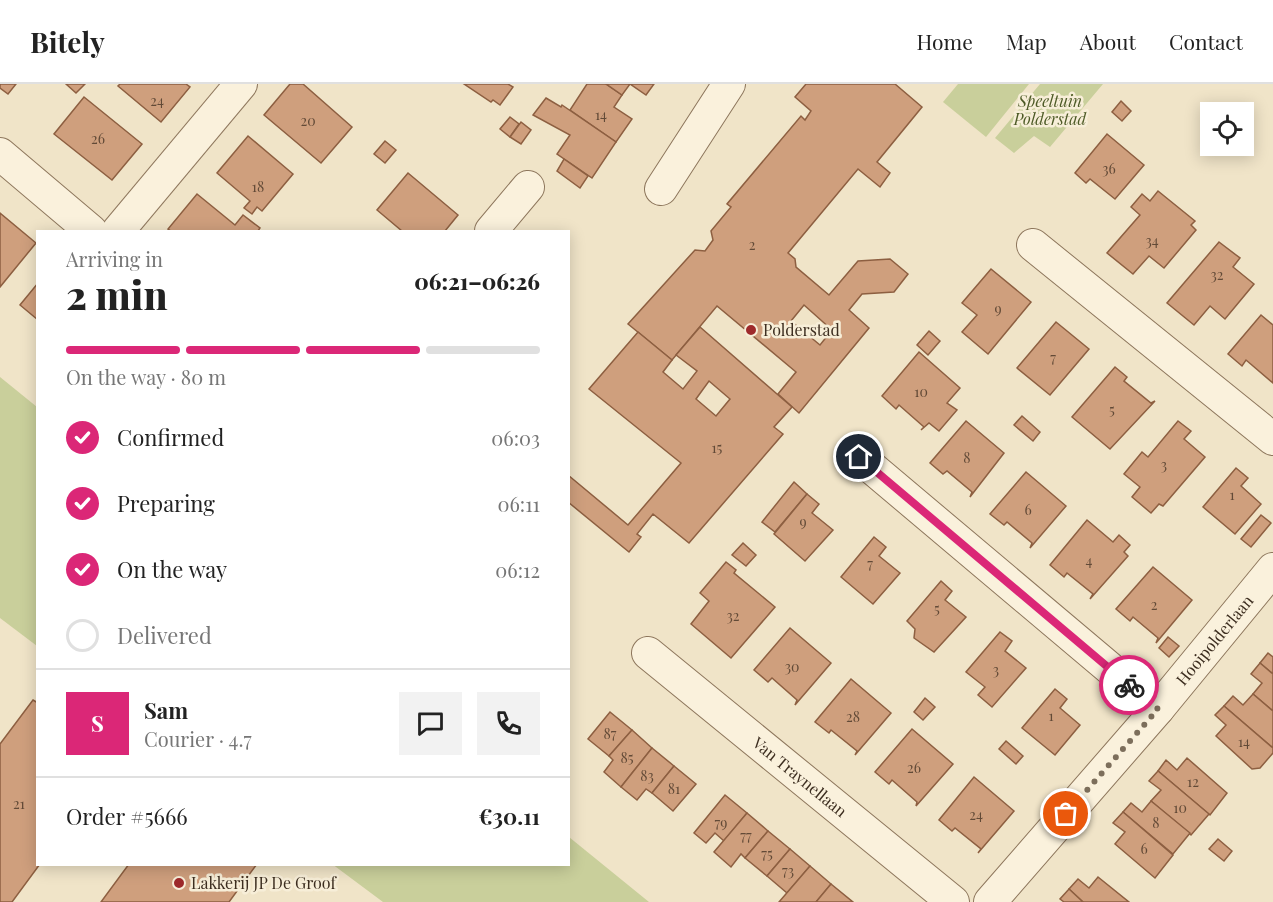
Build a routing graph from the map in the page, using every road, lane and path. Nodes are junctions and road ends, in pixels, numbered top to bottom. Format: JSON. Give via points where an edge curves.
{"nodes":[{"id":1,"x":241,"y":84,"type":"edge"},
{"id":2,"x":729,"y":84,"type":"edge"},
{"id":3,"x":0,"y":154,"type":"edge"},
{"id":4,"x":528,"y":187,"type":"dead end"},
{"id":5,"x":660,"y":189,"type":"dead end"},
{"id":6,"x":90,"y":230,"type":"edge"},
{"id":7,"x":119,"y":230,"type":"edge"},
{"id":8,"x":492,"y":230,"type":"edge"},
{"id":9,"x":1033,"y":245,"type":"dead end"},
{"id":10,"x":1273,"y":439,"type":"edge"},
{"id":11,"x":859,"y":457,"type":"dead end"},
{"id":12,"x":1273,"y":569,"type":"edge"},
{"id":13,"x":648,"y":653,"type":"dead end"},
{"id":14,"x":1158,"y":709,"type":"junction"},
{"id":15,"x":953,"y":902,"type":"edge"},
{"id":16,"x":990,"y":902,"type":"edge"}],
"edges":[{"from":1,"to":7,"type":"street"},
{"from":2,"to":5,"type":"street"},
{"from":3,"to":6,"type":"street"},
{"from":4,"to":8,"type":"street"},
{"from":9,"to":10,"type":"street"},
{"from":11,"to":14,"type":"street"},
{"from":12,"to":14,"type":"street","name":"Hooipolderlaan"},
{"from":13,"to":15,"type":"street","name":"Van Traynellaan"},
{"from":14,"to":16,"type":"street","name":"Hooipolderlaan"}]}
